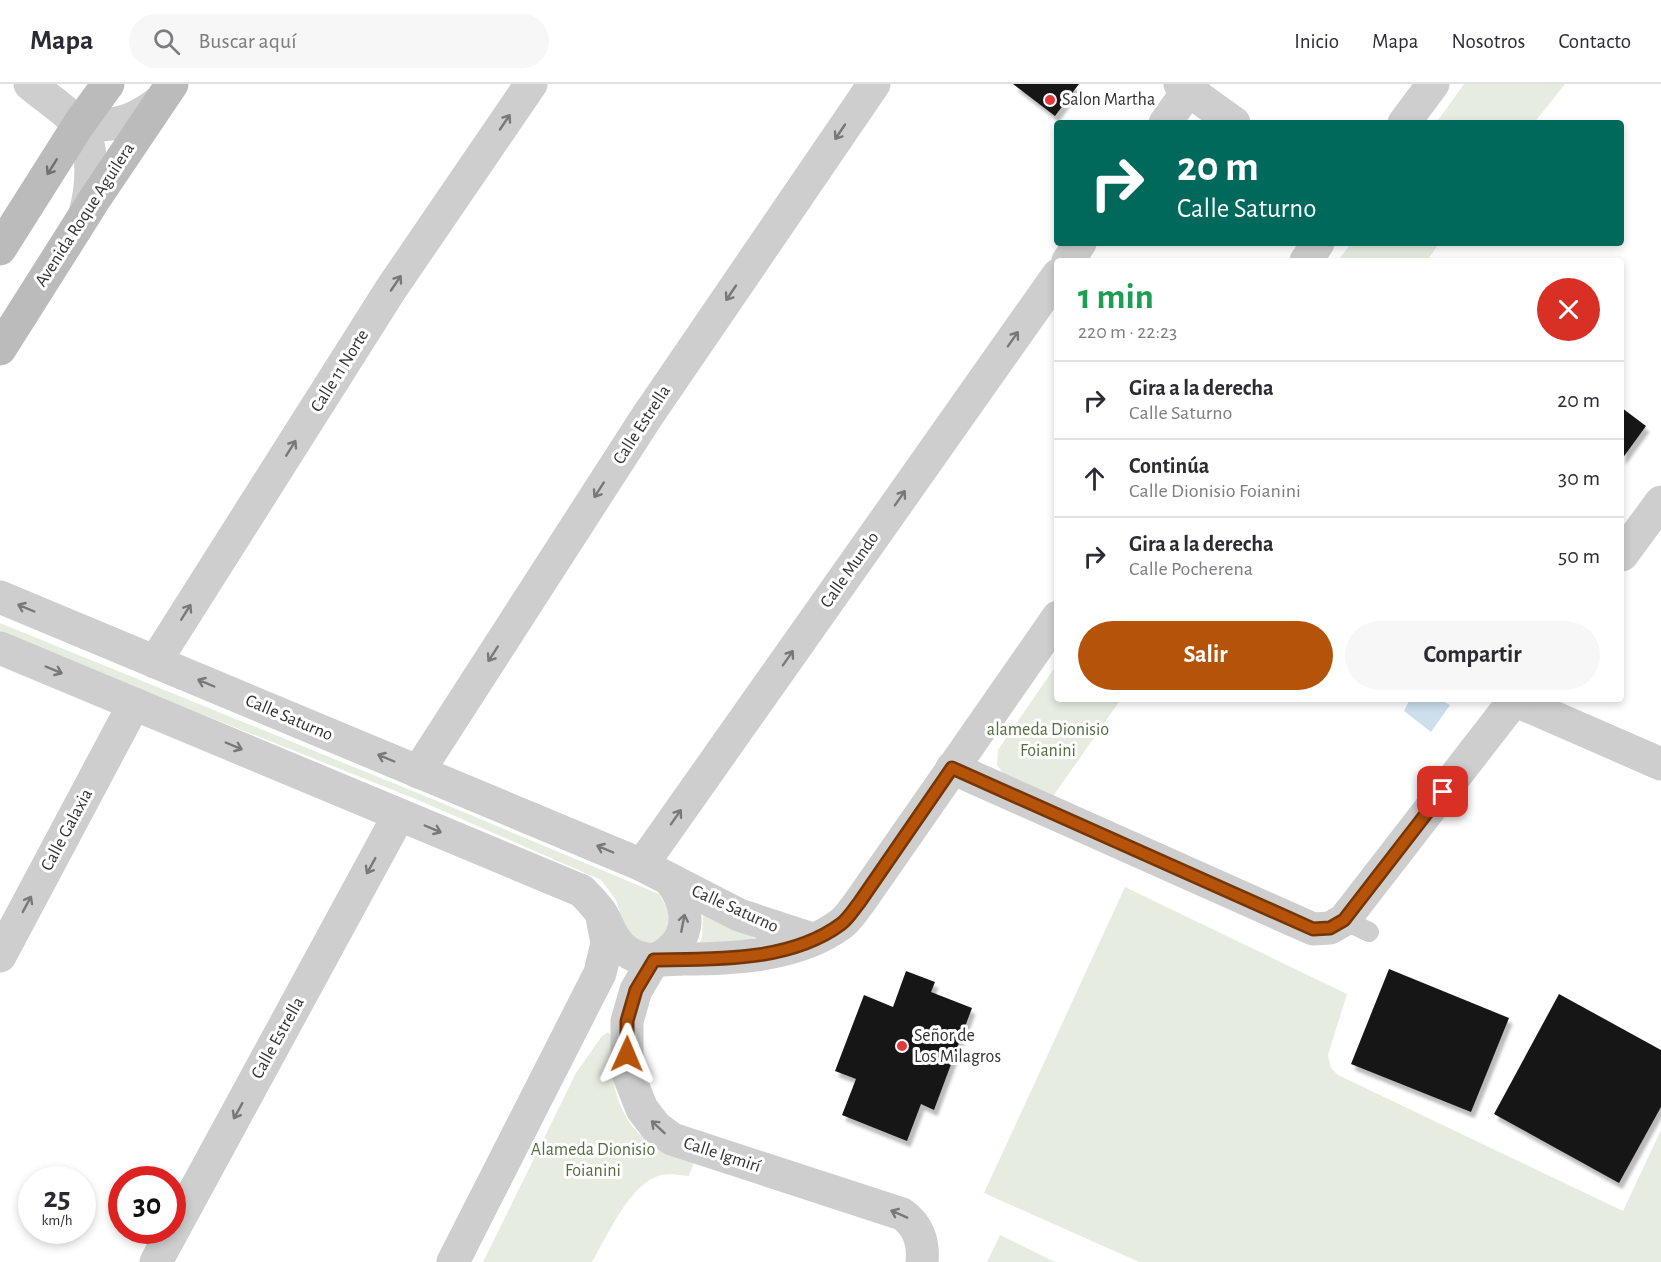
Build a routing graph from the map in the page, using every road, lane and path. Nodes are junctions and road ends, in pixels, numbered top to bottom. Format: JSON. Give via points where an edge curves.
{"nodes":[{"id":1,"x":30,"y":84,"type":"edge"},
{"id":2,"x":108,"y":84,"type":"edge"},
{"id":3,"x":531,"y":84,"type":"edge"},
{"id":4,"x":874,"y":84,"type":"edge"},
{"id":5,"x":1433,"y":84,"type":"edge"},
{"id":6,"x":1187,"y":86,"type":"edge"},
{"id":7,"x":166,"y":93,"type":"edge"},
{"id":8,"x":1167,"y":120,"type":"edge"},
{"id":9,"x":1230,"y":120,"type":"edge"},
{"id":10,"x":1406,"y":120,"type":"edge"},
{"id":11,"x":79,"y":124,"type":"junction"},
{"id":12,"x":86,"y":213,"type":"junction"},
{"id":13,"x":0,"y":249,"type":"edge"},
{"id":14,"x":1054,"y":281,"type":"edge"},
{"id":15,"x":0,"y":349,"type":"edge"},
{"id":16,"x":1661,"y":502,"type":"edge"},
{"id":17,"x":1624,"y":552,"type":"edge"},
{"id":18,"x":0,"y":597,"type":"edge"},
{"id":19,"x":1054,"y":623,"type":"edge"},
{"id":20,"x":0,"y":648,"type":"edge"},
{"id":21,"x":155,"y":662,"type":"junction"},
{"id":22,"x":1513,"y":702,"type":"edge"},
{"id":23,"x":1519,"y":702,"type":"edge"},
{"id":24,"x":134,"y":704,"type":"junction"},
{"id":25,"x":1661,"y":764,"type":"edge"},
{"id":26,"x":952,"y":768,"type":"junction"},
{"id":27,"x":418,"y":772,"type":"junction"},
{"id":28,"x":399,"y":815,"type":"junction"},
{"id":29,"x":656,"y":872,"type":"junction"},
{"id":30,"x":602,"y":915,"type":"junction"},
{"id":31,"x":812,"y":939,"type":"junction"},
{"id":32,"x":0,"y":956,"type":"edge"},
{"id":33,"x":654,"y":960,"type":"junction"},
{"id":34,"x":575,"y":1021,"type":"junction"},
{"id":35,"x":627,"y":1021,"type":"junction"},
{"id":36,"x":156,"y":1262,"type":"edge"},
{"id":37,"x":453,"y":1262,"type":"edge"},
{"id":38,"x":922,"y":1262,"type":"edge"}],
"edges":[{"from":1,"to":11,"type":"street"},
{"from":2,"to":11,"type":"main road"},
{"from":21,"to":3,"type":"street","name":"Calle 11 Norte","one_way":true,"via":[[391,289]]},
{"from":4,"to":27,"type":"street","name":"Calle Estrella","one_way":true,"via":[[646,418]]},
{"from":5,"to":10,"type":"street"},
{"from":6,"to":8,"type":"street"},
{"from":6,"to":9,"type":"street"},
{"from":7,"to":11,"type":"street","via":[[142,115],[122,123]]},
{"from":7,"to":12,"type":"main road","name":"Avenida Roque Aguilera"},
{"from":11,"to":12,"type":"street","via":[[92,169]]},
{"from":11,"to":13,"type":"main road","one_way":true},
{"from":12,"to":15,"type":"main road","name":"Avenida Roque Aguilera"},
{"from":29,"to":14,"type":"street","name":"Calle Mundo","one_way":true},
{"from":16,"to":17,"type":"street"},
{"from":21,"to":18,"type":"street","name":"Calle Saturno","one_way":true},
{"from":19,"to":26,"type":"street"},
{"from":20,"to":24,"type":"street","name":"Calle Saturno","one_way":true},
{"from":27,"to":21,"type":"street","name":"Calle Saturno","one_way":true},
{"from":22,"to":26,"type":"street","via":[[1357,926],[1313,929]]},
{"from":23,"to":25,"type":"street"},
{"from":24,"to":28,"type":"street","name":"Calle Saturno","one_way":true},
{"from":32,"to":24,"type":"street","name":"Calle Galaxia","one_way":true},
{"from":26,"to":31,"type":"street","via":[[859,903],[842,923]]},
{"from":29,"to":27,"type":"street","name":"Calle Saturno","one_way":true},
{"from":28,"to":30,"type":"street","name":"Calle Saturno","one_way":true,"via":[[582,891]]},
{"from":28,"to":36,"type":"street","name":"Calle Estrella","one_way":true},
{"from":29,"to":31,"type":"street","name":"Calle Saturno","via":[[739,915]]},
{"from":33,"to":29,"type":"street","name":"Calle Igmirí","one_way":true,"via":[[669,952],[679,940],[686,907],[680,892]]},
{"from":30,"to":33,"type":"street","name":"Calle Saturno","via":[[614,940],[625,951]]},
{"from":30,"to":34,"type":"street","via":[[607,943],[600,973]]},
{"from":31,"to":33,"type":"street","name":"Calle Saturno","via":[[776,952],[731,959]]},
{"from":33,"to":34,"type":"street","via":[[609,987]]},
{"from":33,"to":35,"type":"street","name":"Calle Igmirí","via":[[636,990]]},
{"from":34,"to":35,"type":"street","via":[[613,1017]]},
{"from":34,"to":37,"type":"street"},
{"from":38,"to":35,"type":"street","name":"Calle Igmirí","one_way":true,"via":[[918,1233],[912,1221],[902,1214],[672,1139],[656,1127],[642,1109],[627,1071]]}]}
